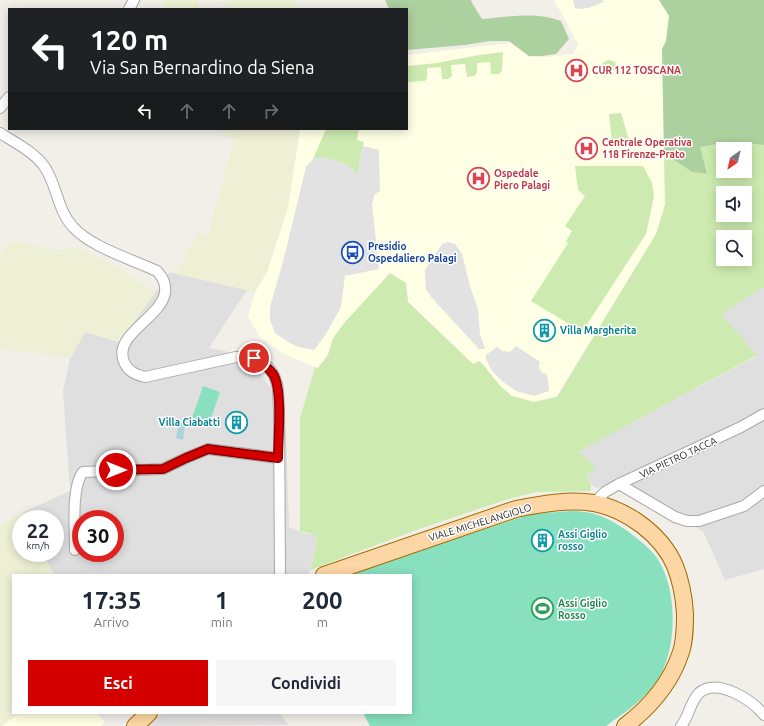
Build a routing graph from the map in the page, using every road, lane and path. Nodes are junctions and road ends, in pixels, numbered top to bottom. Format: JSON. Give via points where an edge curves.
{"nodes":[{"id":1,"x":8,"y":98,"type":"edge"},
{"id":2,"x":0,"y":108,"type":"edge"},
{"id":3,"x":0,"y":133,"type":"edge"},
{"id":4,"x":764,"y":414,"type":"edge"},
{"id":5,"x":278,"y":458,"type":"junction"},
{"id":6,"x":619,"y":484,"type":"junction"},
{"id":7,"x":764,"y":491,"type":"edge"},
{"id":8,"x":594,"y":503,"type":"junction"},
{"id":9,"x":75,"y":510,"type":"edge"},
{"id":10,"x":280,"y":574,"type":"edge"},
{"id":11,"x":327,"y":574,"type":"edge"},
{"id":12,"x":148,"y":714,"type":"edge"},
{"id":13,"x":764,"y":715,"type":"edge"},
{"id":14,"x":135,"y":726,"type":"edge"},
{"id":15,"x":625,"y":726,"type":"edge"},
{"id":16,"x":681,"y":726,"type":"edge"}],
"edges":[{"from":1,"to":2,"type":"street"},
{"from":3,"to":5,"type":"street","via":[[44,165],[65,215],[78,232],[90,241],[162,276],[166,284],[161,304],[123,346],[122,357],[130,370],[145,377],[236,357],[254,358],[261,362],[274,375],[277,385]]},
{"from":4,"to":6,"type":"street","name":"VIA PIETRO TACCA","via":[[741,428]]},
{"from":5,"to":9,"type":"street","via":[[208,449],[163,469],[83,472],[76,488]]},
{"from":5,"to":10,"type":"street"},
{"from":6,"to":7,"type":"street","via":[[675,517],[687,521],[699,521],[744,506]]},
{"from":6,"to":8,"type":"street","name":"VIA PIETRO TACCA","via":[[605,492]]},
{"from":8,"to":11,"type":"main road","name":"VIALE MICHELANGIOLO","via":[[562,503],[516,509]]},
{"from":8,"to":15,"type":"main road","name":"VIALE MICHELANGIOLO","via":[[622,513],[660,541],[675,566],[684,600],[684,643],[673,673],[648,706]]},
{"from":12,"to":14,"type":"main road"},
{"from":13,"to":16,"type":"street","via":[[737,694],[723,688],[711,687],[698,694]]}]}
